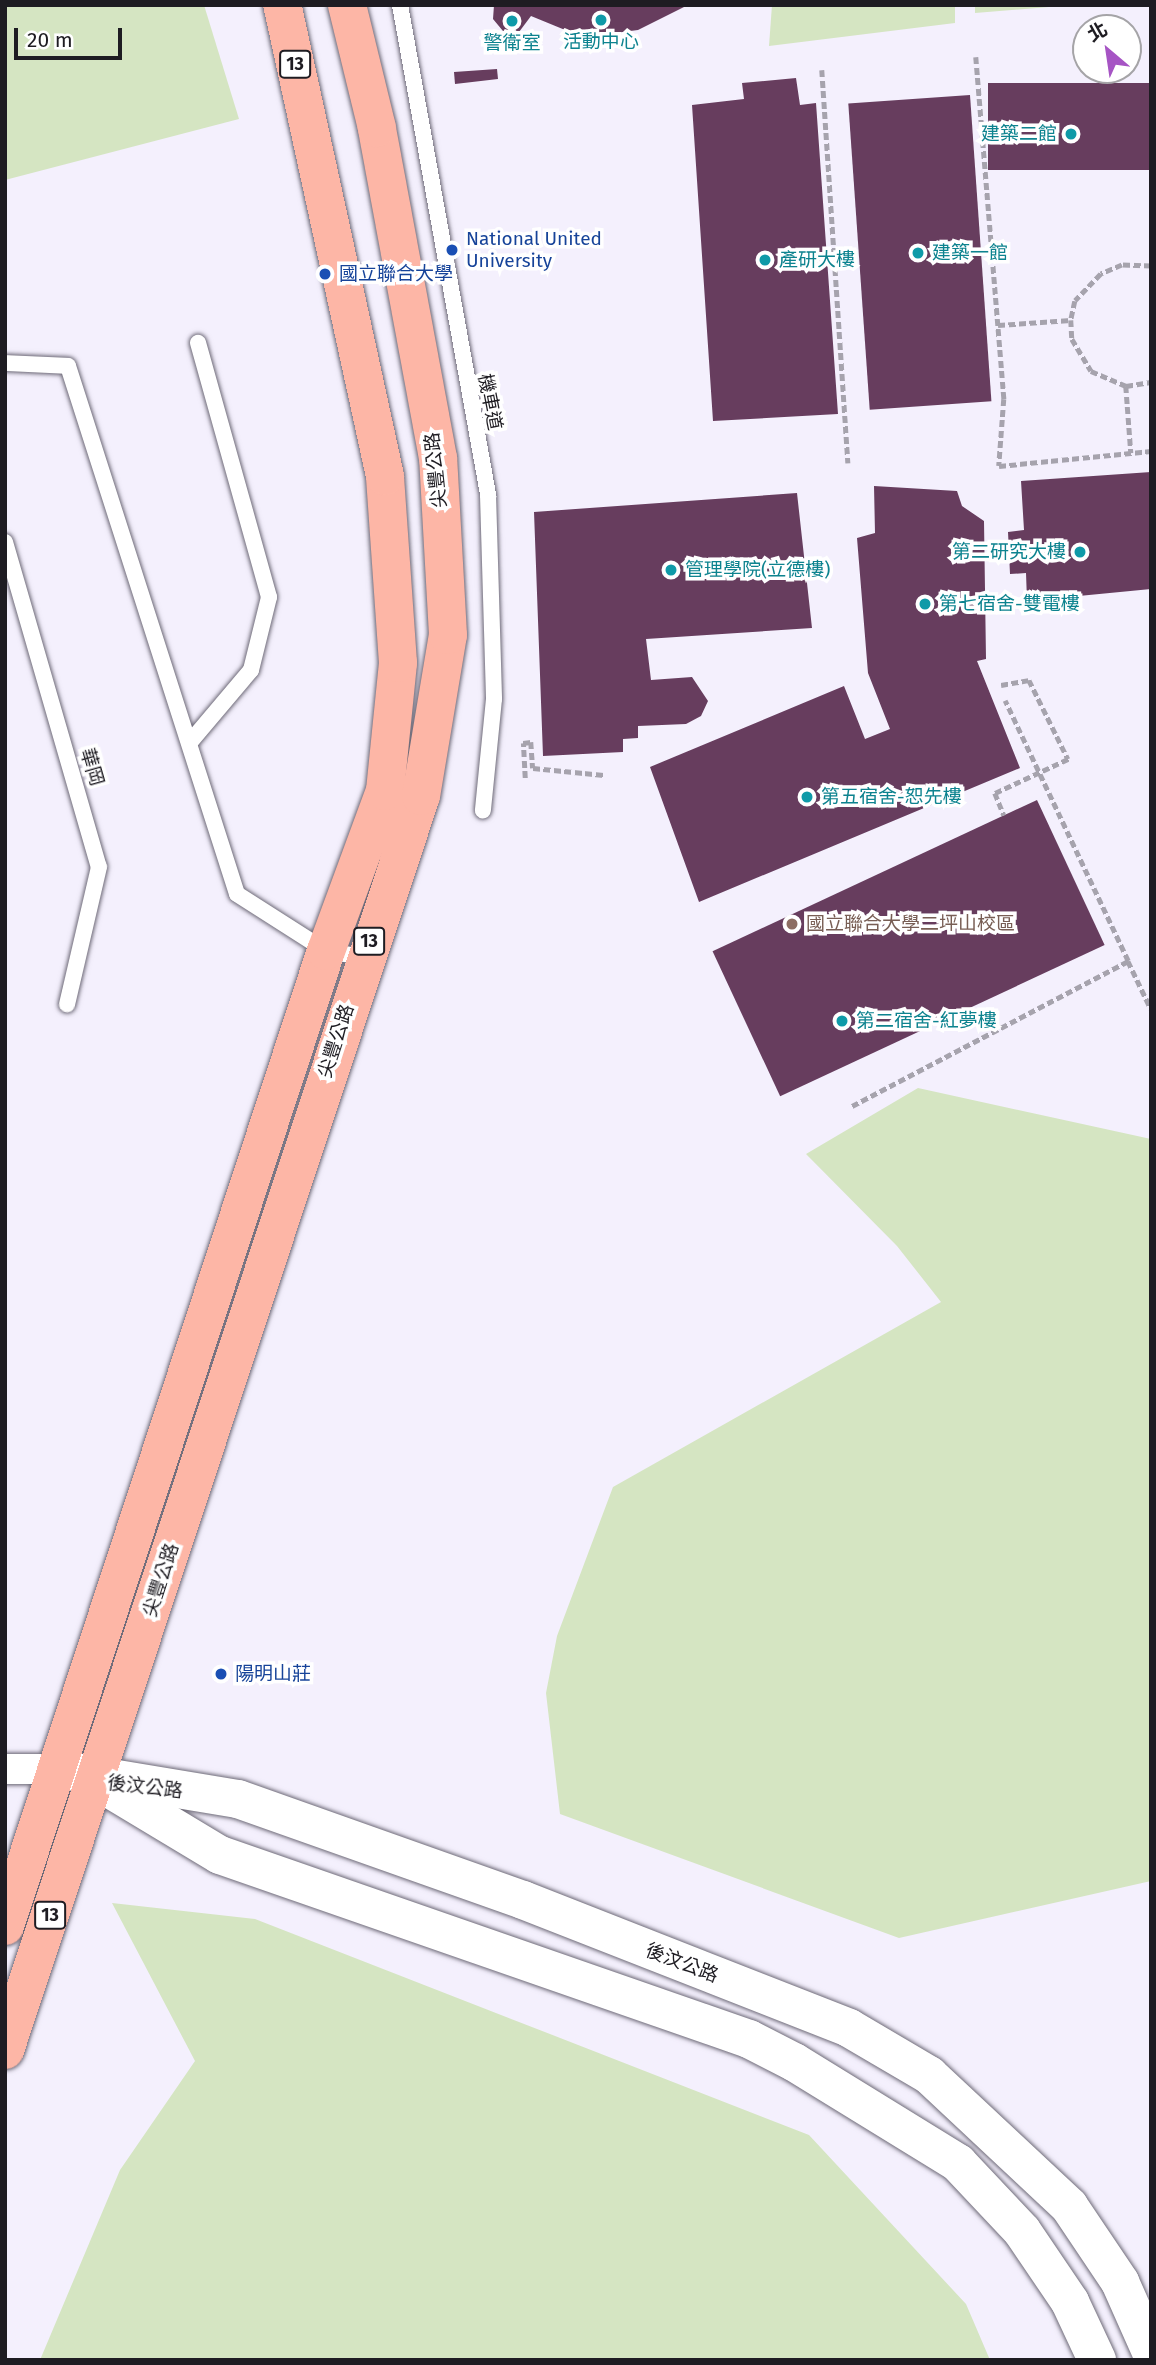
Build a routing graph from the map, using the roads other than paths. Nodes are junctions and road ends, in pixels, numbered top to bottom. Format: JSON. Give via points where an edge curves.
{"nodes":[{"id":1,"x":282,"y":5,"type":"edge"},
{"id":2,"x":347,"y":5,"type":"edge"},
{"id":3,"x":400,"y":5,"type":"edge"},
{"id":4,"x":198,"y":343,"type":"dead end"},
{"id":5,"x":5,"y":363,"type":"edge"},
{"id":6,"x":5,"y":542,"type":"edge"},
{"id":7,"x":191,"y":741,"type":"junction"},
{"id":8,"x":483,"y":810,"type":"dead end"},
{"id":9,"x":326,"y":951,"type":"junction"},
{"id":10,"x":363,"y":957,"type":"junction"},
{"id":11,"x":67,"y":1004,"type":"dead end"},
{"id":12,"x":5,"y":1769,"type":"edge"},
{"id":13,"x":58,"y":1769,"type":"junction"},
{"id":14,"x":96,"y":1780,"type":"junction"},
{"id":15,"x":5,"y":1926,"type":"edge"},
{"id":16,"x":5,"y":2050,"type":"edge"},
{"id":17,"x":1151,"y":2352,"type":"edge"},
{"id":18,"x":1097,"y":2360,"type":"edge"}],
"edges":[{"from":1,"to":9,"type":"main road","name":"尖豐公路","number":"13","via":[[385,476],[398,663],[386,791]]},
{"from":2,"to":10,"type":"main road","name":"尖豐公路","number":"13","via":[[377,128],[438,458],[448,635],[422,796]]},
{"from":3,"to":8,"type":"lane","name":"機車道","via":[[488,495],[494,699]]},
{"from":4,"to":7,"type":"lane","via":[[269,597],[251,670]]},
{"from":5,"to":7,"type":"lane","via":[[68,366]]},
{"from":6,"to":11,"type":"lane","name":"華岡","via":[[99,867]]},
{"from":7,"to":9,"type":"lane","via":[[237,894]]},
{"from":9,"to":10,"type":"lane"},
{"from":9,"to":13,"type":"main road","name":"尖豐公路","number":"13"},
{"from":10,"to":14,"type":"main road","name":"尖豐公路","number":"13"},
{"from":12,"to":13,"type":"street"},
{"from":13,"to":14,"type":"street"},
{"from":13,"to":15,"type":"main road","name":"尖豐公路","number":"13"},
{"from":14,"to":16,"type":"main road","name":"尖豐公路","number":"13"},
{"from":14,"to":17,"type":"street","name":"後汶公路","via":[[237,1799],[523,1900],[849,2028],[929,2075],[1069,2206],[1120,2282]]},
{"from":14,"to":18,"type":"street","name":"後汶公路","via":[[220,1855],[749,2039],[793,2062],[958,2163],[1022,2231],[1070,2302]]}]}
